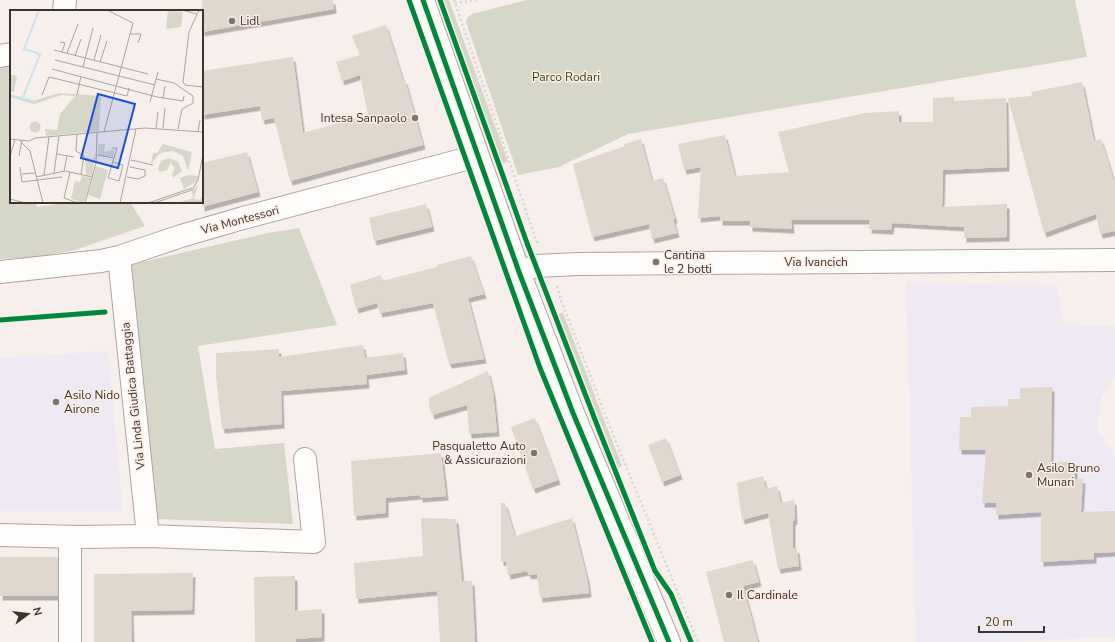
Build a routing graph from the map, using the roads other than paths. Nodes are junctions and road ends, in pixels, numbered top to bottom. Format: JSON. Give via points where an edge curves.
{"nodes":[{"id":1,"x":65,"y":0,"type":"edge"},
{"id":2,"x":423,"y":0,"type":"edge"},
{"id":3,"x":64,"y":10,"type":"edge"},
{"id":4,"x":10,"y":54,"type":"edge"},
{"id":5,"x":0,"y":56,"type":"edge"},
{"id":6,"x":477,"y":156,"type":"junction"},
{"id":7,"x":119,"y":257,"type":"junction"},
{"id":8,"x":1115,"y":260,"type":"edge"},
{"id":9,"x":0,"y":272,"type":"edge"},
{"id":10,"x":519,"y":272,"type":"junction"},
{"id":11,"x":305,"y":459,"type":"dead end"},
{"id":12,"x":0,"y":535,"type":"edge"},
{"id":13,"x":148,"y":536,"type":"junction"},
{"id":14,"x":70,"y":537,"type":"junction"},
{"id":15,"x":70,"y":642,"type":"edge"},
{"id":16,"x":669,"y":642,"type":"edge"}],
"edges":[{"from":1,"to":3,"type":"street"},
{"from":2,"to":6,"type":"street"},
{"from":4,"to":5,"type":"street"},
{"from":6,"to":7,"type":"street","name":"Via Montessori","via":[[243,218]]},
{"from":6,"to":10,"type":"street"},
{"from":7,"to":9,"type":"street","name":"Via Montessori"},
{"from":7,"to":13,"type":"street","name":"Via Linda Giudica Battaggia"},
{"from":8,"to":10,"type":"street","name":"Via Ivancich","via":[[578,264],[536,266]]},
{"from":10,"to":16,"type":"street","via":[[573,413]]},
{"from":11,"to":13,"type":"street","via":[[314,542]]},
{"from":12,"to":14,"type":"street"},
{"from":13,"to":14,"type":"street"},
{"from":14,"to":15,"type":"street"}]}
